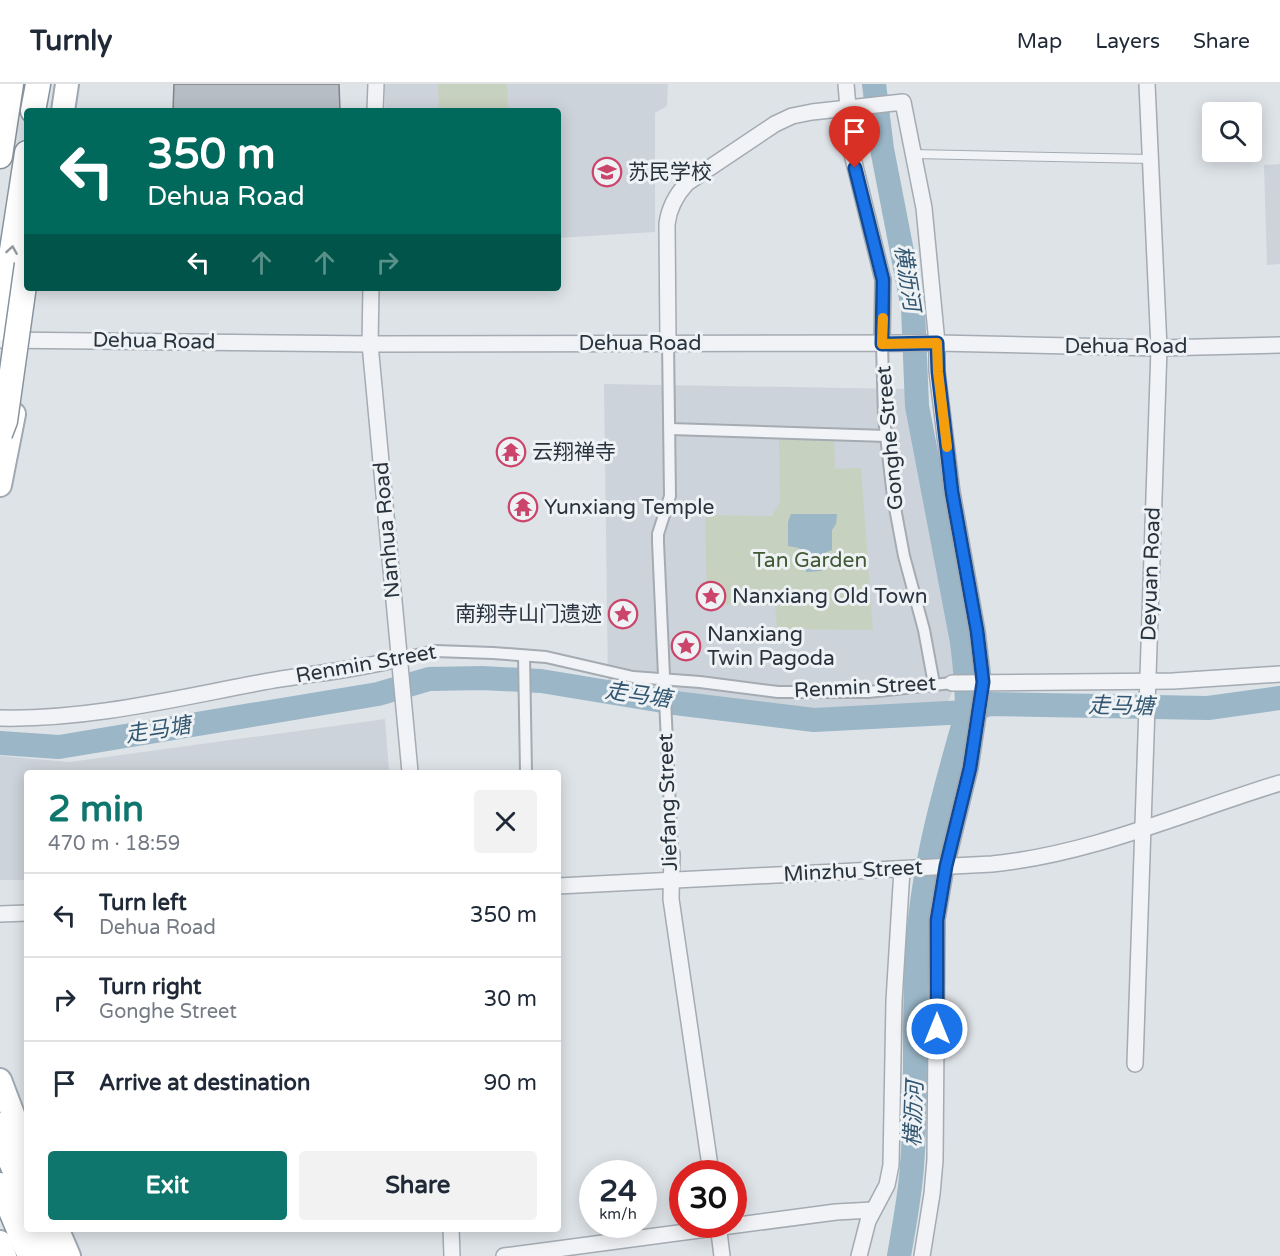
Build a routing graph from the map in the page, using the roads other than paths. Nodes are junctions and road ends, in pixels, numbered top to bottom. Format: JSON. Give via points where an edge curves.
{"nodes":[{"id":1,"x":11,"y":84,"type":"edge"},
{"id":2,"x":38,"y":84,"type":"edge"},
{"id":3,"x":52,"y":84,"type":"edge"},
{"id":4,"x":67,"y":84,"type":"edge"},
{"id":5,"x":376,"y":84,"type":"edge"},
{"id":6,"x":846,"y":84,"type":"edge"},
{"id":7,"x":1147,"y":84,"type":"edge"},
{"id":8,"x":34,"y":108,"type":"edge"},
{"id":9,"x":49,"y":108,"type":"edge"},
{"id":10,"x":63,"y":108,"type":"edge"},
{"id":11,"x":375,"y":108,"type":"edge"},
{"id":12,"x":853,"y":109,"type":"junction"},
{"id":13,"x":914,"y":154,"type":"junction"},
{"id":14,"x":0,"y":156,"type":"edge"},
{"id":15,"x":1151,"y":159,"type":"junction"},
{"id":16,"x":24,"y":172,"type":"edge"},
{"id":17,"x":24,"y":285,"type":"edge"},
{"id":18,"x":35,"y":291,"type":"edge"},
{"id":19,"x":371,"y":291,"type":"edge"},
{"id":20,"x":0,"y":328,"type":"edge"},
{"id":21,"x":0,"y":340,"type":"edge"},
{"id":22,"x":27,"y":340,"type":"junction"},
{"id":23,"x":668,"y":342,"type":"junction"},
{"id":24,"x":937,"y":343,"type":"junction"},
{"id":25,"x":370,"y":344,"type":"junction"},
{"id":26,"x":882,"y":344,"type":"junction"},
{"id":27,"x":1280,"y":345,"type":"edge"},
{"id":28,"x":1159,"y":348,"type":"junction"},
{"id":29,"x":669,"y":429,"type":"junction"},
{"id":30,"x":0,"y":434,"type":"edge"},
{"id":31,"x":887,"y":436,"type":"junction"},
{"id":32,"x":0,"y":485,"type":"edge"},
{"id":33,"x":524,"y":656,"type":"junction"},
{"id":34,"x":400,"y":666,"type":"junction"},
{"id":35,"x":1280,"y":674,"type":"edge"},
{"id":36,"x":663,"y":680,"type":"junction"},
{"id":37,"x":1147,"y":682,"type":"junction"},
{"id":38,"x":952,"y":683,"type":"joint"},
{"id":39,"x":934,"y":684,"type":"junction"},
{"id":40,"x":978,"y":687,"type":"junction"},
{"id":41,"x":0,"y":718,"type":"edge"},
{"id":42,"x":410,"y":770,"type":"edge"},
{"id":43,"x":526,"y":770,"type":"edge"},
{"id":44,"x":1280,"y":783,"type":"edge"},
{"id":45,"x":1142,"y":829,"type":"junction"},
{"id":46,"x":672,"y":854,"type":"joint"},
{"id":47,"x":946,"y":866,"type":"junction"},
{"id":48,"x":902,"y":869,"type":"junction"},
{"id":49,"x":672,"y":880,"type":"junction"},
{"id":50,"x":561,"y":886,"type":"edge"},
{"id":51,"x":24,"y":913,"type":"edge"},
{"id":52,"x":0,"y":914,"type":"edge"},
{"id":53,"x":1135,"y":1064,"type":"dead end"},
{"id":54,"x":0,"y":1080,"type":"edge"},
{"id":55,"x":0,"y":1125,"type":"edge"},
{"id":56,"x":24,"y":1143,"type":"edge"},
{"id":57,"x":709,"y":1160,"type":"edge"},
{"id":58,"x":0,"y":1185,"type":"edge"},
{"id":59,"x":24,"y":1192,"type":"edge"},
{"id":60,"x":873,"y":1210,"type":"junction"},
{"id":61,"x":747,"y":1223,"type":"edge"},
{"id":62,"x":42,"y":1232,"type":"edge"},
{"id":63,"x":59,"y":1232,"type":"edge"},
{"id":64,"x":451,"y":1232,"type":"edge"},
{"id":65,"x":669,"y":1233,"type":"edge"},
{"id":66,"x":720,"y":1238,"type":"edge"},
{"id":67,"x":0,"y":1242,"type":"edge"},
{"id":68,"x":6,"y":1256,"type":"edge"},
{"id":69,"x":30,"y":1256,"type":"edge"},
{"id":70,"x":52,"y":1256,"type":"edge"},
{"id":71,"x":69,"y":1256,"type":"edge"},
{"id":72,"x":452,"y":1256,"type":"edge"},
{"id":73,"x":504,"y":1256,"type":"edge"},
{"id":74,"x":722,"y":1256,"type":"edge"},
{"id":75,"x":860,"y":1256,"type":"edge"},
{"id":76,"x":922,"y":1256,"type":"edge"}],
"edges":[{"from":1,"to":14,"type":"highway"},
{"from":2,"to":8,"type":"highway"},
{"from":3,"to":9,"type":"highway"},
{"from":4,"to":10,"type":"main road"},
{"from":5,"to":11,"type":"street"},
{"from":6,"to":12,"type":"street","name":"Gonghe Street"},
{"from":7,"to":15,"type":"street","name":"Deyuan Road"},
{"from":12,"to":13,"type":"street","name":"Jiefang Street","via":[[898,103]]},
{"from":12,"to":23,"type":"street","name":"Jiefang Street","via":[[801,114],[783,120],[681,190],[667,224]]},
{"from":12,"to":26,"type":"street","name":"Gonghe Street","via":[[856,173],[883,280]]},
{"from":13,"to":15,"type":"lane"},
{"from":13,"to":24,"type":"street","via":[[924,208]]},
{"from":15,"to":28,"type":"street","name":"Deyuan Road"},
{"from":20,"to":16,"type":"highway","one_way":true},
{"from":17,"to":30,"type":"highway","bridge":true},
{"from":18,"to":22,"type":"main road"},
{"from":19,"to":25,"type":"street","name":"Nanhua Road"},
{"from":21,"to":22,"type":"street","name":"Dehua Road"},
{"from":22,"to":25,"type":"street","name":"Dehua Road"},
{"from":22,"to":32,"type":"main road"},
{"from":23,"to":25,"type":"street","name":"Dehua Road"},
{"from":23,"to":26,"type":"street","name":"Dehua Road"},
{"from":23,"to":29,"type":"street","name":"Jiefang Street"},
{"from":24,"to":26,"type":"street","name":"Dehua Road"},
{"from":24,"to":28,"type":"street","name":"Dehua Road"},
{"from":24,"to":40,"type":"street","via":[[952,492],[977,631]]},
{"from":25,"to":34,"type":"street","name":"Nanhua Road"},
{"from":26,"to":31,"type":"street","name":"Gonghe Street"},
{"from":27,"to":28,"type":"street","name":"Dehua Road"},
{"from":28,"to":37,"type":"street","name":"Deyuan Road"},
{"from":29,"to":31,"type":"street"},
{"from":29,"to":36,"type":"street","name":"Jiefang Street","via":[[670,496],[658,534]]},
{"from":31,"to":39,"type":"street","name":"Gonghe Street","via":[[900,535]]},
{"from":33,"to":34,"type":"street","name":"Renmin Street","via":[[435,651]]},
{"from":33,"to":36,"type":"street","name":"Renmin Street"},
{"from":33,"to":43,"type":"street"},
{"from":34,"to":41,"type":"street","name":"Renmin Street","via":[[294,676],[76,715]]},
{"from":34,"to":42,"type":"street","name":"Nanhua Road"},
{"from":35,"to":37,"type":"street","name":"Renmin Street"},
{"from":36,"to":39,"type":"street","name":"Renmin Street","via":[[805,693],[868,692]]},
{"from":36,"to":46,"type":"street","name":"Jiefang Street"},
{"from":37,"to":40,"type":"street","name":"Renmin Street"},
{"from":37,"to":45,"type":"street","name":"Deyuan Road"},
{"from":38,"to":39,"type":"street","name":"Renmin Street"},
{"from":38,"to":40,"type":"street","name":"Renmin Street"},
{"from":40,"to":47,"type":"street","via":[[979,718]]},
{"from":44,"to":45,"type":"street","name":"Minzhu Street"},
{"from":45,"to":47,"type":"street","name":"Minzhu Street","via":[[1052,855],[1014,862]]},
{"from":45,"to":53,"type":"street","name":"Deyuan Road"},
{"from":46,"to":49,"type":"street","name":"Jiefang Street"},
{"from":47,"to":48,"type":"street","name":"Minzhu Street"},
{"from":47,"to":76,"type":"street","via":[[937,920],[935,1160]]},
{"from":48,"to":49,"type":"street","name":"Minzhu Street"},
{"from":48,"to":60,"type":"street","via":[[894,1001],[891,1165]]},
{"from":49,"to":50,"type":"street","name":"Minzhu Street"},
{"from":49,"to":57,"type":"street","name":"Jiefang Street","via":[[671,899]]},
{"from":51,"to":52,"type":"street"},
{"from":54,"to":56,"type":"main road"},
{"from":55,"to":59,"type":"highway"},
{"from":58,"to":69,"type":"highway"},
{"from":60,"to":61,"type":"street"},
{"from":60,"to":75,"type":"street"},
{"from":62,"to":70,"type":"highway"},
{"from":63,"to":71,"type":"main road"},
{"from":64,"to":72,"type":"street"},
{"from":65,"to":73,"type":"street"},
{"from":66,"to":74,"type":"street"},
{"from":67,"to":68,"type":"main road"}]}
